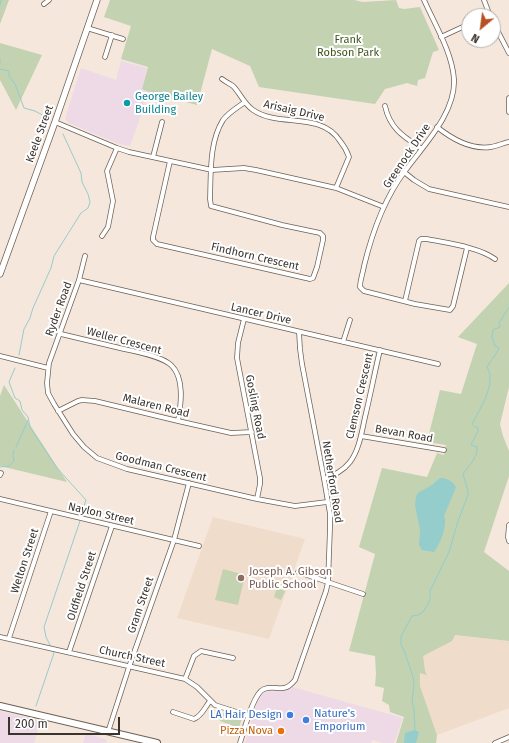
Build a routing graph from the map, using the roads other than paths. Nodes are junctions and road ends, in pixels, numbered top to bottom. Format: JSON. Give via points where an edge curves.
{"nodes":[{"id":1,"x":49,"y":0,"type":"edge"},
{"id":2,"x":96,"y":0,"type":"edge"},
{"id":3,"x":424,"y":0,"type":"edge"},
{"id":4,"x":44,"y":4,"type":"dead end"},
{"id":5,"x":87,"y":28,"type":"junction"},
{"id":6,"x":461,"y":28,"type":"edge"},
{"id":7,"x":112,"y":36,"type":"junction"},
{"id":8,"x":441,"y":37,"type":"junction"},
{"id":9,"x":501,"y":38,"type":"edge"},
{"id":10,"x":123,"y":39,"type":"dead end"},
{"id":11,"x":509,"y":54,"type":"edge"},
{"id":12,"x":105,"y":57,"type":"dead end"},
{"id":13,"x":222,"y":79,"type":"dead end"},
{"id":14,"x":509,"y":98,"type":"edge"},
{"id":15,"x":245,"y":102,"type":"junction"},
{"id":16,"x":384,"y":106,"type":"dead end"},
{"id":17,"x":509,"y":112,"type":"edge"},
{"id":18,"x":55,"y":122,"type":"junction"},
{"id":19,"x":162,"y":122,"type":"dead end"},
{"id":20,"x":437,"y":127,"type":"junction"},
{"id":21,"x":509,"y":142,"type":"edge"},
{"id":22,"x":117,"y":148,"type":"junction"},
{"id":23,"x":422,"y":149,"type":"junction"},
{"id":24,"x":153,"y":156,"type":"junction"},
{"id":25,"x":170,"y":161,"type":"junction"},
{"id":26,"x":212,"y":170,"type":"junction"},
{"id":27,"x":404,"y":172,"type":"junction"},
{"id":28,"x":336,"y":188,"type":"junction"},
{"id":29,"x":384,"y":207,"type":"junction"},
{"id":30,"x":509,"y":207,"type":"edge"},
{"id":31,"x":102,"y":236,"type":"dead end"},
{"id":32,"x":467,"y":248,"type":"junction"},
{"id":33,"x":85,"y":256,"type":"dead end"},
{"id":34,"x":495,"y":259,"type":"dead end"},
{"id":35,"x":0,"y":274,"type":"edge"},
{"id":36,"x":79,"y":280,"type":"junction"},
{"id":37,"x":405,"y":301,"type":"junction"},
{"id":38,"x":244,"y":319,"type":"junction"},
{"id":39,"x":350,"y":320,"type":"dead end"},
{"id":40,"x":300,"y":332,"type":"junction"},
{"id":41,"x":61,"y":334,"type":"junction"},
{"id":42,"x":343,"y":342,"type":"junction"},
{"id":43,"x":380,"y":350,"type":"junction"},
{"id":44,"x":0,"y":356,"type":"edge"},
{"id":45,"x":438,"y":364,"type":"dead end"},
{"id":46,"x":48,"y":368,"type":"junction"},
{"id":47,"x":58,"y":411,"type":"junction"},
{"id":48,"x":178,"y":421,"type":"junction"},
{"id":49,"x":252,"y":432,"type":"junction"},
{"id":50,"x":361,"y":436,"type":"junction"},
{"id":51,"x":444,"y":450,"type":"dead end"},
{"id":52,"x":324,"y":479,"type":"junction"},
{"id":53,"x":189,"y":483,"type":"junction"},
{"id":54,"x":257,"y":499,"type":"junction"},
{"id":55,"x":0,"y":500,"type":"edge"},
{"id":56,"x":327,"y":502,"type":"junction"},
{"id":57,"x":51,"y":512,"type":"junction"},
{"id":58,"x":509,"y":525,"type":"edge"},
{"id":59,"x":112,"y":526,"type":"junction"},
{"id":60,"x":174,"y":540,"type":"junction"},
{"id":61,"x":509,"y":541,"type":"edge"},
{"id":62,"x":199,"y":546,"type":"dead end"},
{"id":63,"x":298,"y":572,"type":"dead end"},
{"id":64,"x":328,"y":582,"type":"junction"},
{"id":65,"x":363,"y":594,"type":"dead end"},
{"id":66,"x":0,"y":637,"type":"edge"},
{"id":67,"x":9,"y":638,"type":"junction"},
{"id":68,"x":70,"y":652,"type":"junction"},
{"id":69,"x":233,"y":658,"type":"dead end"},
{"id":70,"x":129,"y":667,"type":"junction"},
{"id":71,"x":185,"y":679,"type":"junction"},
{"id":72,"x":210,"y":701,"type":"junction"},
{"id":73,"x":0,"y":706,"type":"edge"},
{"id":74,"x":173,"y":712,"type":"dead end"},
{"id":75,"x":249,"y":716,"type":"junction"},
{"id":76,"x":108,"y":732,"type":"junction"},
{"id":77,"x":509,"y":737,"type":"edge"},
{"id":78,"x":157,"y":743,"type":"edge"},
{"id":79,"x":240,"y":743,"type":"edge"},
{"id":80,"x":495,"y":743,"type":"edge"}],
"edges":[{"from":1,"to":4,"type":"street"},
{"from":2,"to":5,"type":"main road","name":"Keele Street"},
{"from":3,"to":8,"type":"street","name":"Greenock Drive"},
{"from":5,"to":7,"type":"street"},
{"from":5,"to":18,"type":"main road","name":"Keele Street"},
{"from":6,"to":8,"type":"street"},
{"from":7,"to":10,"type":"street"},
{"from":7,"to":12,"type":"street"},
{"from":8,"to":20,"type":"street","name":"Greenock Drive","via":[[450,59],[454,80],[449,107]]},
{"from":9,"to":11,"type":"street"},
{"from":13,"to":15,"type":"street","name":"Arisaig Drive","via":[[233,87]]},
{"from":14,"to":17,"type":"street"},
{"from":15,"to":26,"type":"street","via":[[224,119],[220,127],[213,149]]},
{"from":15,"to":28,"type":"street","name":"Arisaig Drive","via":[[252,110],[261,114],[320,124],[332,131],[344,146],[348,157]]},
{"from":16,"to":23,"type":"street","via":[[394,128]]},
{"from":18,"to":22,"type":"street"},
{"from":18,"to":35,"type":"main road","name":"Keele Street"},
{"from":19,"to":24,"type":"street"},
{"from":20,"to":21,"type":"street","via":[[469,146],[485,148]]},
{"from":20,"to":23,"type":"street","name":"Greenock Drive"},
{"from":22,"to":24,"type":"street"},
{"from":22,"to":31,"type":"street","via":[[107,171],[113,201],[108,227]]},
{"from":23,"to":27,"type":"street","name":"Greenock Drive"},
{"from":24,"to":25,"type":"street"},
{"from":25,"to":26,"type":"street"},
{"from":25,"to":26,"type":"street","name":"Findhorn Crescent","via":[[153,237],[156,244],[313,278],[318,267],[323,236],[320,233],[211,206]]},
{"from":26,"to":28,"type":"street","via":[[244,168]]},
{"from":27,"to":29,"type":"street","name":"Greenock Drive"},
{"from":27,"to":30,"type":"street","via":[[429,189]]},
{"from":28,"to":29,"type":"street"},
{"from":29,"to":37,"type":"street","name":"Greenock Drive","via":[[369,244],[360,287],[364,291]]},
{"from":32,"to":34,"type":"street","via":[[486,253]]},
{"from":32,"to":37,"type":"street","name":"Greenock Drive","via":[[450,310]]},
{"from":32,"to":37,"type":"street","via":[[421,239]]},
{"from":33,"to":36,"type":"street","name":"Ryder Road"},
{"from":36,"to":38,"type":"street","name":"Lancer Drive"},
{"from":36,"to":41,"type":"street","name":"Ryder Road"},
{"from":38,"to":40,"type":"street","name":"Lancer Drive"},
{"from":38,"to":49,"type":"street","name":"Gosling Road","via":[[237,358]]},
{"from":39,"to":42,"type":"street"},
{"from":40,"to":42,"type":"street","name":"Lancer Drive"},
{"from":40,"to":52,"type":"street","name":"Netherford Road","via":[[302,364]]},
{"from":41,"to":46,"type":"street","name":"Ryder Road"},
{"from":41,"to":48,"type":"street","name":"Weller Crescent","via":[[166,361],[176,374],[179,386],[181,400]]},
{"from":42,"to":43,"type":"street","name":"Lancer Drive"},
{"from":43,"to":45,"type":"street","name":"Lancer Drive"},
{"from":43,"to":50,"type":"street","name":"Clemson Crescent"},
{"from":44,"to":46,"type":"street"},
{"from":46,"to":47,"type":"street","name":"Goodman Crescent","via":[[48,393]]},
{"from":47,"to":48,"type":"street","name":"Malaren Road","via":[[78,401],[96,401]]},
{"from":47,"to":53,"type":"street","name":"Goodman Crescent","via":[[84,447],[97,458],[127,469]]},
{"from":48,"to":49,"type":"street","name":"Malaren Road","via":[[231,433]]},
{"from":49,"to":54,"type":"street","name":"Gosling Road","via":[[260,478]]},
{"from":50,"to":51,"type":"street","name":"Bevan Road"},
{"from":50,"to":52,"type":"street","name":"Clemson Crescent","via":[[350,462],[335,475]]},
{"from":52,"to":56,"type":"street","name":"Netherford Road"},
{"from":53,"to":54,"type":"street","name":"Goodman Crescent"},
{"from":53,"to":60,"type":"street","name":"Gram Street"},
{"from":54,"to":56,"type":"street","name":"Goodman Crescent","via":[[295,506]]},
{"from":55,"to":57,"type":"street","name":"Naylon Street"},
{"from":56,"to":64,"type":"street","name":"Netherford Road","via":[[330,514]]},
{"from":57,"to":59,"type":"street","name":"Naylon Street"},
{"from":57,"to":67,"type":"street","name":"Welton Street"},
{"from":58,"to":61,"type":"street"},
{"from":59,"to":60,"type":"street","name":"Naylon Street"},
{"from":59,"to":68,"type":"street","name":"Oldfield Street"},
{"from":60,"to":62,"type":"street","name":"Naylon Street"},
{"from":60,"to":70,"type":"street","name":"Gram Street"},
{"from":63,"to":64,"type":"street"},
{"from":64,"to":65,"type":"street"},
{"from":64,"to":75,"type":"street","name":"Netherford Road","via":[[295,680],[289,687],[263,690],[256,697]]},
{"from":66,"to":67,"type":"street","name":"Church Street"},
{"from":67,"to":68,"type":"street","name":"Church Street"},
{"from":68,"to":70,"type":"street","name":"Church Street"},
{"from":69,"to":71,"type":"street","via":[[201,650],[194,656]]},
{"from":70,"to":71,"type":"street","name":"Church Street"},
{"from":70,"to":76,"type":"street","name":"Gram Street"},
{"from":71,"to":72,"type":"street","name":"Church Street"},
{"from":72,"to":74,"type":"street","via":[[196,719]]},
{"from":72,"to":75,"type":"street","name":"Church Street"},
{"from":73,"to":76,"type":"main road"},
{"from":75,"to":79,"type":"street","name":"Netherford Road"},
{"from":76,"to":78,"type":"main road"},
{"from":77,"to":80,"type":"street"}]}
